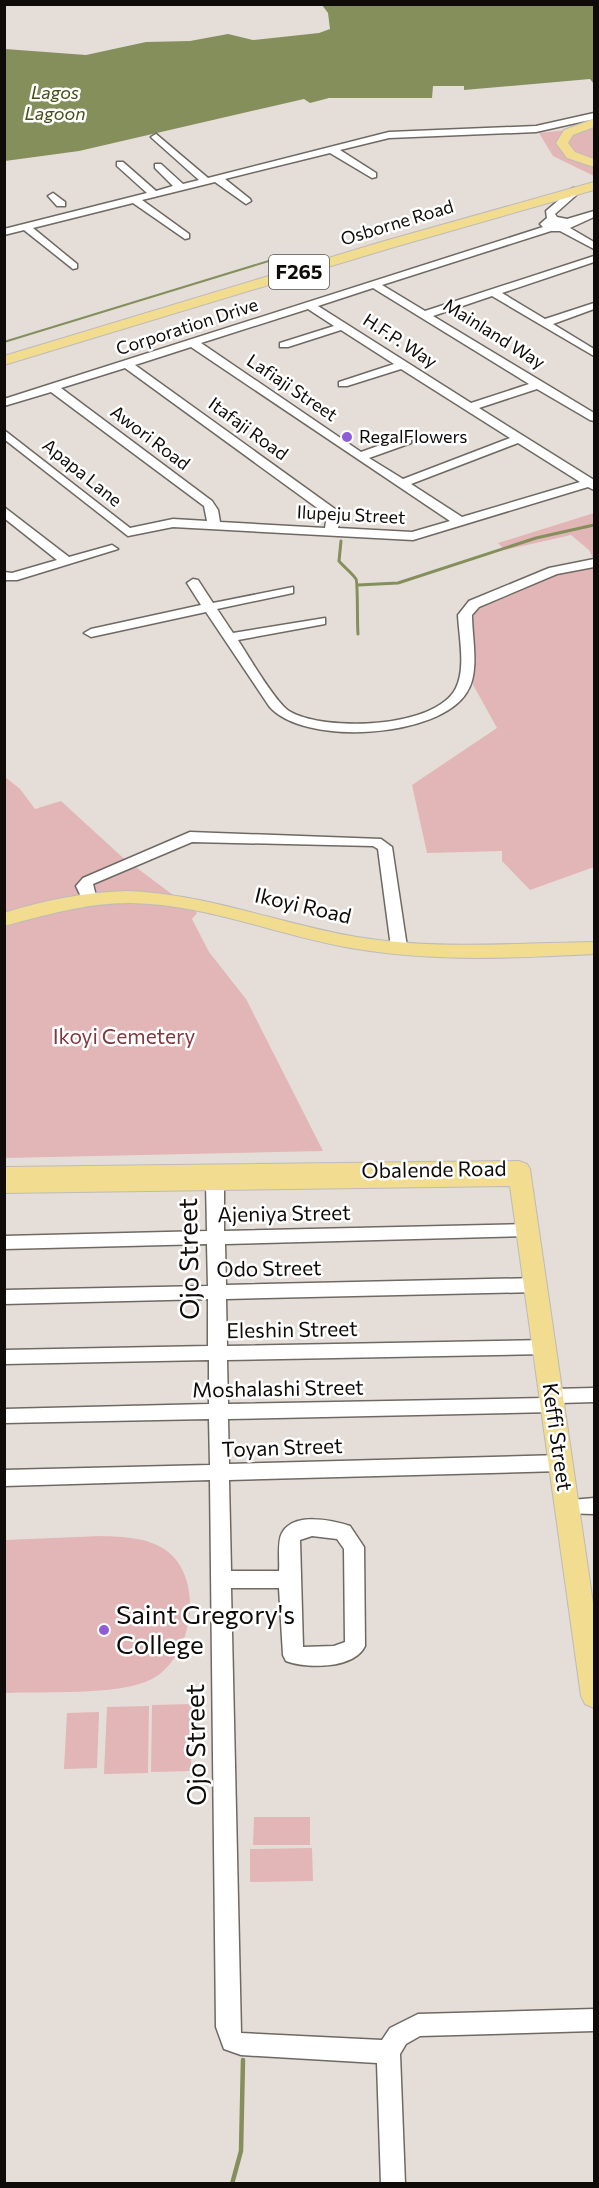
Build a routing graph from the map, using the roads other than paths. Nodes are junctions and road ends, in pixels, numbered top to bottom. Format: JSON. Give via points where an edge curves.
{"nodes":[{"id":1,"x":594,"y":116,"type":"edge"},
{"id":2,"x":594,"y":123,"type":"edge"},
{"id":3,"x":351,"y":131,"type":"dead end"},
{"id":4,"x":156,"y":137,"type":"dead end"},
{"id":5,"x":309,"y":141,"type":"dead end"},
{"id":6,"x":362,"y":141,"type":"junction"},
{"id":7,"x":327,"y":150,"type":"junction"},
{"id":8,"x":285,"y":152,"type":"dead end"},
{"id":9,"x":304,"y":156,"type":"junction"},
{"id":10,"x":594,"y":163,"type":"edge"},
{"id":11,"x":120,"y":164,"type":"dead end"},
{"id":12,"x":158,"y":166,"type":"dead end"},
{"id":13,"x":372,"y":176,"type":"dead end"},
{"id":14,"x":211,"y":180,"type":"junction"},
{"id":15,"x":594,"y":180,"type":"edge"},
{"id":16,"x":594,"y":186,"type":"edge"},
{"id":17,"x":180,"y":188,"type":"junction"},
{"id":18,"x":577,"y":190,"type":"junction"},
{"id":19,"x":154,"y":194,"type":"junction"},
{"id":20,"x":134,"y":199,"type":"junction"},
{"id":21,"x":246,"y":201,"type":"dead end"},
{"id":22,"x":594,"y":214,"type":"edge"},
{"id":23,"x":552,"y":224,"type":"junction"},
{"id":24,"x":565,"y":225,"type":"junction"},
{"id":25,"x":26,"y":227,"type":"junction"},
{"id":26,"x":4,"y":232,"type":"edge"},
{"id":27,"x":184,"y":236,"type":"dead end"},
{"id":28,"x":594,"y":246,"type":"edge"},
{"id":29,"x":594,"y":259,"type":"edge"},
{"id":30,"x":72,"y":266,"type":"dead end"},
{"id":31,"x":373,"y":284,"type":"junction"},
{"id":32,"x":493,"y":292,"type":"junction"},
{"id":33,"x":309,"y":305,"type":"junction"},
{"id":34,"x":594,"y":306,"type":"edge"},
{"id":35,"x":427,"y":314,"type":"junction"},
{"id":36,"x":544,"y":323,"type":"junction"},
{"id":37,"x":344,"y":326,"type":"junction"},
{"id":38,"x":192,"y":342,"type":"junction"},
{"id":39,"x":284,"y":345,"type":"dead end"},
{"id":40,"x":594,"y":353,"type":"edge"},
{"id":41,"x":4,"y":354,"type":"edge"},
{"id":42,"x":4,"y":361,"type":"edge"},
{"id":43,"x":127,"y":364,"type":"junction"},
{"id":44,"x":404,"y":364,"type":"junction"},
{"id":45,"x":343,"y":384,"type":"dead end"},
{"id":46,"x":540,"y":384,"type":"junction"},
{"id":47,"x":53,"y":388,"type":"junction"},
{"id":48,"x":4,"y":403,"type":"edge"},
{"id":49,"x":471,"y":406,"type":"junction"},
{"id":50,"x":594,"y":418,"type":"edge"},
{"id":51,"x":4,"y":433,"type":"edge"},
{"id":52,"x":521,"y":438,"type":"junction"},
{"id":53,"x":407,"y":440,"type":"dead end"},
{"id":54,"x":360,"y":457,"type":"junction"},
{"id":55,"x":401,"y":484,"type":"junction"},
{"id":56,"x":592,"y":485,"type":"edge"},
{"id":57,"x":4,"y":511,"type":"edge"},
{"id":58,"x":462,"y":523,"type":"junction"},
{"id":59,"x":214,"y":525,"type":"junction"},
{"id":60,"x":331,"y":531,"type":"junction"},
{"id":61,"x":140,"y":532,"type":"joint"},
{"id":62,"x":112,"y":549,"type":"dead end"},
{"id":63,"x":67,"y":562,"type":"junction"},
{"id":64,"x":594,"y":563,"type":"edge"},
{"id":65,"x":5,"y":577,"type":"edge"},
{"id":66,"x":193,"y":583,"type":"dead end"},
{"id":67,"x":288,"y":590,"type":"dead end"},
{"id":68,"x":208,"y":606,"type":"junction"},
{"id":69,"x":320,"y":621,"type":"dead end"},
{"id":70,"x":91,"y":633,"type":"dead end"},
{"id":71,"x":230,"y":638,"type":"junction"},
{"id":72,"x":87,"y":895,"type":"junction"},
{"id":73,"x":4,"y":910,"type":"edge"},
{"id":74,"x":4,"y":920,"type":"edge"},
{"id":75,"x":594,"y":936,"type":"edge"},
{"id":76,"x":399,"y":942,"type":"junction"},
{"id":77,"x":594,"y":948,"type":"edge"},
{"id":78,"x":4,"y":1175,"type":"edge"},
{"id":79,"x":520,"y":1178,"type":"junction"},
{"id":80,"x":215,"y":1183,"type":"junction"},
{"id":81,"x":4,"y":1185,"type":"edge"},
{"id":82,"x":528,"y":1230,"type":"junction"},
{"id":83,"x":215,"y":1238,"type":"junction"},
{"id":84,"x":4,"y":1243,"type":"edge"},
{"id":85,"x":536,"y":1285,"type":"junction"},
{"id":86,"x":216,"y":1292,"type":"junction"},
{"id":87,"x":4,"y":1298,"type":"edge"},
{"id":88,"x":545,"y":1347,"type":"junction"},
{"id":89,"x":217,"y":1354,"type":"junction"},
{"id":90,"x":4,"y":1357,"type":"edge"},
{"id":91,"x":594,"y":1395,"type":"edge"},
{"id":92,"x":552,"y":1401,"type":"junction"},
{"id":93,"x":218,"y":1413,"type":"junction"},
{"id":94,"x":4,"y":1416,"type":"edge"},
{"id":95,"x":561,"y":1462,"type":"junction"},
{"id":96,"x":219,"y":1472,"type":"junction"},
{"id":97,"x":4,"y":1478,"type":"edge"},
{"id":98,"x":594,"y":1506,"type":"edge"},
{"id":99,"x":567,"y":1507,"type":"junction"},
{"id":100,"x":221,"y":1579,"type":"junction"},
{"id":101,"x":289,"y":1580,"type":"junction"},
{"id":102,"x":594,"y":1696,"type":"edge"},
{"id":103,"x":594,"y":2020,"type":"edge"},
{"id":104,"x":388,"y":2052,"type":"junction"},
{"id":105,"x":393,"y":2184,"type":"edge"}],
"edges":[{"from":1,"to":6,"type":"street","via":[[536,129],[408,133]]},
{"from":2,"to":10,"type":"main road","via":[[568,133],[562,143],[572,155]]},
{"from":3,"to":6,"type":"street"},
{"from":4,"to":14,"type":"street"},
{"from":5,"to":7,"type":"street"},
{"from":6,"to":7,"type":"street"},
{"from":7,"to":9,"type":"street"},
{"from":7,"to":13,"type":"street"},
{"from":8,"to":9,"type":"street","via":[[295,150]]},
{"from":9,"to":14,"type":"street"},
{"from":11,"to":19,"type":"street"},
{"from":12,"to":17,"type":"street"},
{"from":14,"to":17,"type":"street"},
{"from":14,"to":21,"type":"street"},
{"from":15,"to":41,"type":"main road","name":"Osborne Road","number":"F265"},
{"from":16,"to":18,"type":"main road","name":"Osborne Road","number":"F265"},
{"from":17,"to":19,"type":"street"},
{"from":18,"to":23,"type":"street","via":[[550,213]]},
{"from":18,"to":42,"type":"main road","name":"Osborne Road","number":"F265"},
{"from":19,"to":20,"type":"street"},
{"from":20,"to":25,"type":"street","via":[[63,206]]},
{"from":20,"to":27,"type":"street"},
{"from":22,"to":24,"type":"street"},
{"from":23,"to":24,"type":"street","name":"Corporation Drive"},
{"from":23,"to":31,"type":"street","name":"Corporation Drive"},
{"from":24,"to":28,"type":"street"},
{"from":25,"to":26,"type":"street"},
{"from":25,"to":30,"type":"street"},
{"from":29,"to":32,"type":"street"},
{"from":31,"to":33,"type":"street","name":"Corporation Drive"},
{"from":31,"to":35,"type":"street","name":"Mainland Way"},
{"from":32,"to":35,"type":"street"},
{"from":32,"to":36,"type":"street"},
{"from":33,"to":37,"type":"street","name":"H.F.P. Way"},
{"from":33,"to":38,"type":"street","name":"Corporation Drive"},
{"from":34,"to":36,"type":"street"},
{"from":35,"to":46,"type":"street","name":"Mainland Way"},
{"from":36,"to":40,"type":"street"},
{"from":37,"to":39,"type":"street"},
{"from":37,"to":44,"type":"street","name":"H.F.P. Way"},
{"from":38,"to":43,"type":"street","name":"Corporation Drive"},
{"from":38,"to":54,"type":"street","name":"Lafiaji Street"},
{"from":43,"to":47,"type":"street","name":"Corporation Drive"},
{"from":43,"to":60,"type":"street","name":"Itafaji Road","via":[[331,512]]},
{"from":44,"to":45,"type":"street"},
{"from":44,"to":49,"type":"street","name":"H.F.P. Way"},
{"from":46,"to":49,"type":"street"},
{"from":46,"to":50,"type":"street","name":"Mainland Way"},
{"from":47,"to":48,"type":"street","name":"Corporation Drive"},
{"from":47,"to":59,"type":"street","name":"Awori Road","via":[[208,504]]},
{"from":49,"to":52,"type":"street","name":"H.F.P. Way"},
{"from":51,"to":61,"type":"street","name":"Apapa Lane","via":[[125,531]]},
{"from":52,"to":55,"type":"street"},
{"from":52,"to":56,"type":"street","name":"H.F.P. Way"},
{"from":53,"to":54,"type":"street"},
{"from":54,"to":55,"type":"street","name":"Lafiaji Street"},
{"from":55,"to":58,"type":"street","name":"Lafiaji Street"},
{"from":56,"to":58,"type":"street","name":"Ilupeju Street"},
{"from":57,"to":63,"type":"street"},
{"from":58,"to":60,"type":"street","name":"Ilupeju Street","via":[[413,536]]},
{"from":59,"to":60,"type":"street","name":"Ilupeju Street"},
{"from":59,"to":61,"type":"street","name":"Ilupeju Street","via":[[162,524]]},
{"from":62,"to":63,"type":"street"},
{"from":63,"to":65,"type":"street"},
{"from":64,"to":71,"type":"street","via":[[554,571],[467,609],[465,682],[460,694],[432,712],[389,725],[339,729],[307,724],[286,715]]},
{"from":66,"to":68,"type":"street"},
{"from":67,"to":68,"type":"street"},
{"from":68,"to":70,"type":"street"},
{"from":68,"to":71,"type":"street"},
{"from":69,"to":71,"type":"street"},
{"from":72,"to":73,"type":"main road","name":"Ikoyi Road","via":[[36,900]]},
{"from":72,"to":74,"type":"main road","name":"Ikoyi Road"},
{"from":72,"to":76,"type":"main road","name":"Ikoyi Road","via":[[172,900],[358,943]]},
{"from":72,"to":76,"type":"street","via":[[84,884],[88,881],[183,838],[376,842],[385,847]]},
{"from":75,"to":76,"type":"main road","name":"Ikoyi Road"},
{"from":76,"to":77,"type":"main road","name":"Ikoyi Road"},
{"from":78,"to":79,"type":"main road","name":"Obalende Road","via":[[519,1169]]},
{"from":79,"to":80,"type":"main road","name":"Obalende Road"},
{"from":79,"to":82,"type":"main road","name":"Keffi Street"},
{"from":80,"to":81,"type":"main road","name":"Obalende Road"},
{"from":80,"to":83,"type":"street","name":"Ojo Street"},
{"from":82,"to":83,"type":"street","name":"Ajeniya Street"},
{"from":82,"to":85,"type":"main road","name":"Keffi Street"},
{"from":83,"to":84,"type":"street","name":"Ajeniya Street"},
{"from":83,"to":86,"type":"street","name":"Ojo Street"},
{"from":85,"to":86,"type":"street","name":"Odo Street"},
{"from":85,"to":88,"type":"main road","name":"Keffi Street"},
{"from":86,"to":87,"type":"street","name":"Odo Street"},
{"from":86,"to":89,"type":"street","name":"Ojo Street"},
{"from":88,"to":89,"type":"street","name":"Eleshin Street"},
{"from":88,"to":92,"type":"main road","name":"Keffi Street"},
{"from":89,"to":90,"type":"street","name":"Eleshin Street"},
{"from":89,"to":93,"type":"street","name":"Ojo Street"},
{"from":91,"to":92,"type":"street","name":"Moshalashi Street"},
{"from":92,"to":93,"type":"street","name":"Moshalashi Street"},
{"from":92,"to":95,"type":"main road","name":"Keffi Street"},
{"from":93,"to":94,"type":"street","name":"Moshalashi Street"},
{"from":93,"to":96,"type":"street","name":"Ojo Street"},
{"from":95,"to":96,"type":"street","name":"Toyan Street"},
{"from":95,"to":99,"type":"main road","name":"Keffi Street"},
{"from":96,"to":97,"type":"street","name":"Toyan Street"},
{"from":96,"to":100,"type":"street","name":"Ojo Street"},
{"from":98,"to":99,"type":"street"},
{"from":99,"to":102,"type":"main road","name":"Keffi Street"},
{"from":100,"to":101,"type":"street"},
{"from":100,"to":104,"type":"street","name":"Ojo Street","via":[[228,2027],[232,2041]]},
{"from":101,"to":101,"type":"street","via":[[290,1536],[300,1528],[343,1532],[354,1547],[355,1646],[348,1652],[293,1654]]},
{"from":103,"to":104,"type":"street","via":[[418,2025],[398,2036]]},
{"from":104,"to":105,"type":"street"}]}
